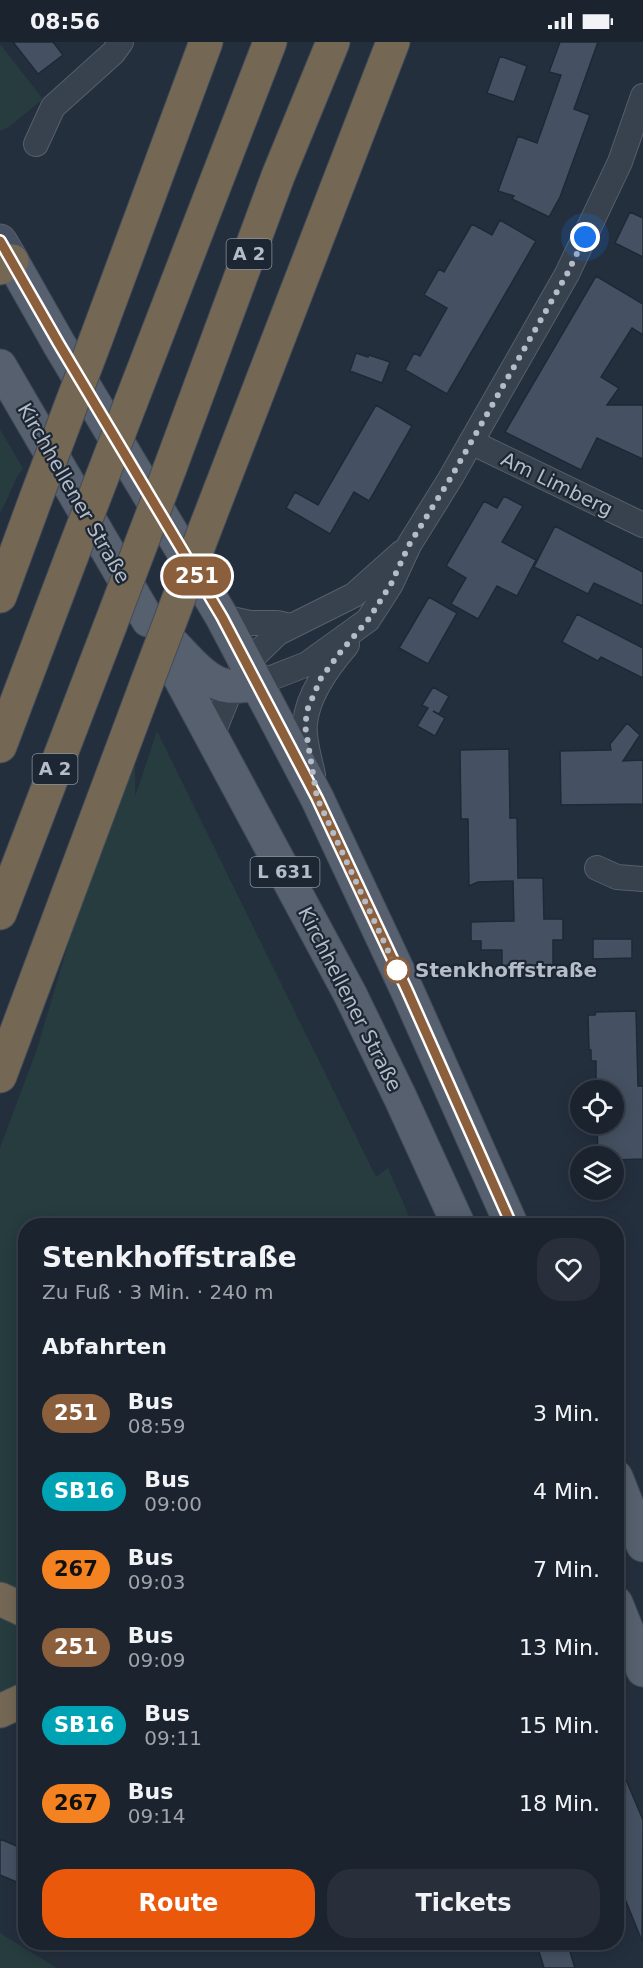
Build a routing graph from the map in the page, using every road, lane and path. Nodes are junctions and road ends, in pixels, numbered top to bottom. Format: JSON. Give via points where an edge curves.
{"nodes":[{"id":1,"x":121,"y":42,"type":"edge"},
{"id":2,"x":206,"y":42,"type":"edge"},
{"id":3,"x":270,"y":42,"type":"edge"},
{"id":4,"x":333,"y":42,"type":"edge"},
{"id":5,"x":393,"y":42,"type":"edge"},
{"id":6,"x":643,"y":96,"type":"edge"},
{"id":7,"x":36,"y":144,"type":"dead end"},
{"id":8,"x":4,"y":257,"type":"edge"},
{"id":9,"x":0,"y":366,"type":"edge"},
{"id":10,"x":471,"y":442,"type":"junction"},
{"id":11,"x":643,"y":525,"type":"edge"},
{"id":12,"x":409,"y":545,"type":"junction"},
{"id":13,"x":0,"y":596,"type":"edge"},
{"id":14,"x":222,"y":617,"type":"junction"},
{"id":15,"x":148,"y":620,"type":"dead end"},
{"id":16,"x":368,"y":620,"type":"junction"},
{"id":17,"x":291,"y":626,"type":"junction"},
{"id":18,"x":245,"y":678,"type":"junction"},
{"id":19,"x":212,"y":736,"type":"junction"},
{"id":20,"x":0,"y":746,"type":"edge"},
{"id":21,"x":317,"y":798,"type":"junction"},
{"id":22,"x":597,"y":868,"type":"dead end"},
{"id":23,"x":643,"y":879,"type":"edge"},
{"id":24,"x":0,"y":913,"type":"edge"},
{"id":25,"x":0,"y":1076,"type":"edge"},
{"id":26,"x":455,"y":1218,"type":"edge"},
{"id":27,"x":508,"y":1218,"type":"edge"},
{"id":28,"x":624,"y":1497,"type":"edge"},
{"id":29,"x":643,"y":1545,"type":"edge"},
{"id":30,"x":0,"y":1599,"type":"edge"},
{"id":31,"x":18,"y":1608,"type":"edge"},
{"id":32,"x":624,"y":1623,"type":"edge"},
{"id":33,"x":643,"y":1670,"type":"edge"},
{"id":34,"x":18,"y":1703,"type":"edge"},
{"id":35,"x":0,"y":1711,"type":"edge"}],
"edges":[{"from":1,"to":7,"type":"street","via":[[53,107]]},
{"from":2,"to":13,"type":"highway","bridge":true},
{"from":3,"to":20,"type":"highway","bridge":true},
{"from":4,"to":24,"type":"highway","number":"A 2","bridge":true,"via":[[278,176]]},
{"from":5,"to":25,"type":"highway","bridge":true,"via":[[288,309]]},
{"from":6,"to":10,"type":"street","via":[[620,162],[567,274]]},
{"from":8,"to":14,"type":"main road","number":"L 631"},
{"from":9,"to":15,"type":"main road","name":"Kirchhellener Straße"},
{"from":10,"to":11,"type":"street","name":"Am Limberg"},
{"from":10,"to":12,"type":"street"},
{"from":12,"to":16,"type":"street"},
{"from":12,"to":17,"type":"street","via":[[354,595]]},
{"from":14,"to":17,"type":"street"},
{"from":14,"to":18,"type":"main road","number":"L 631"},
{"from":16,"to":18,"type":"street","via":[[307,664]]},
{"from":16,"to":21,"type":"street","via":[[321,678],[308,708],[305,725]]},
{"from":17,"to":18,"type":"street","via":[[278,633]]},
{"from":18,"to":19,"type":"street"},
{"from":18,"to":19,"type":"main road","name":"Kirchhellener Straße","number":"L 631","via":[[219,684],[168,646]]},
{"from":18,"to":21,"type":"main road","number":"L 631"},
{"from":19,"to":26,"type":"main road","name":"Kirchhellener Straße","number":"L 631","via":[[350,994]]},
{"from":21,"to":27,"type":"main road","number":"L 631"},
{"from":22,"to":23,"type":"street","via":[[617,877]]},
{"from":28,"to":29,"type":"main road"},
{"from":30,"to":31,"type":"highway"},
{"from":32,"to":33,"type":"main road"},
{"from":34,"to":35,"type":"highway"}]}
